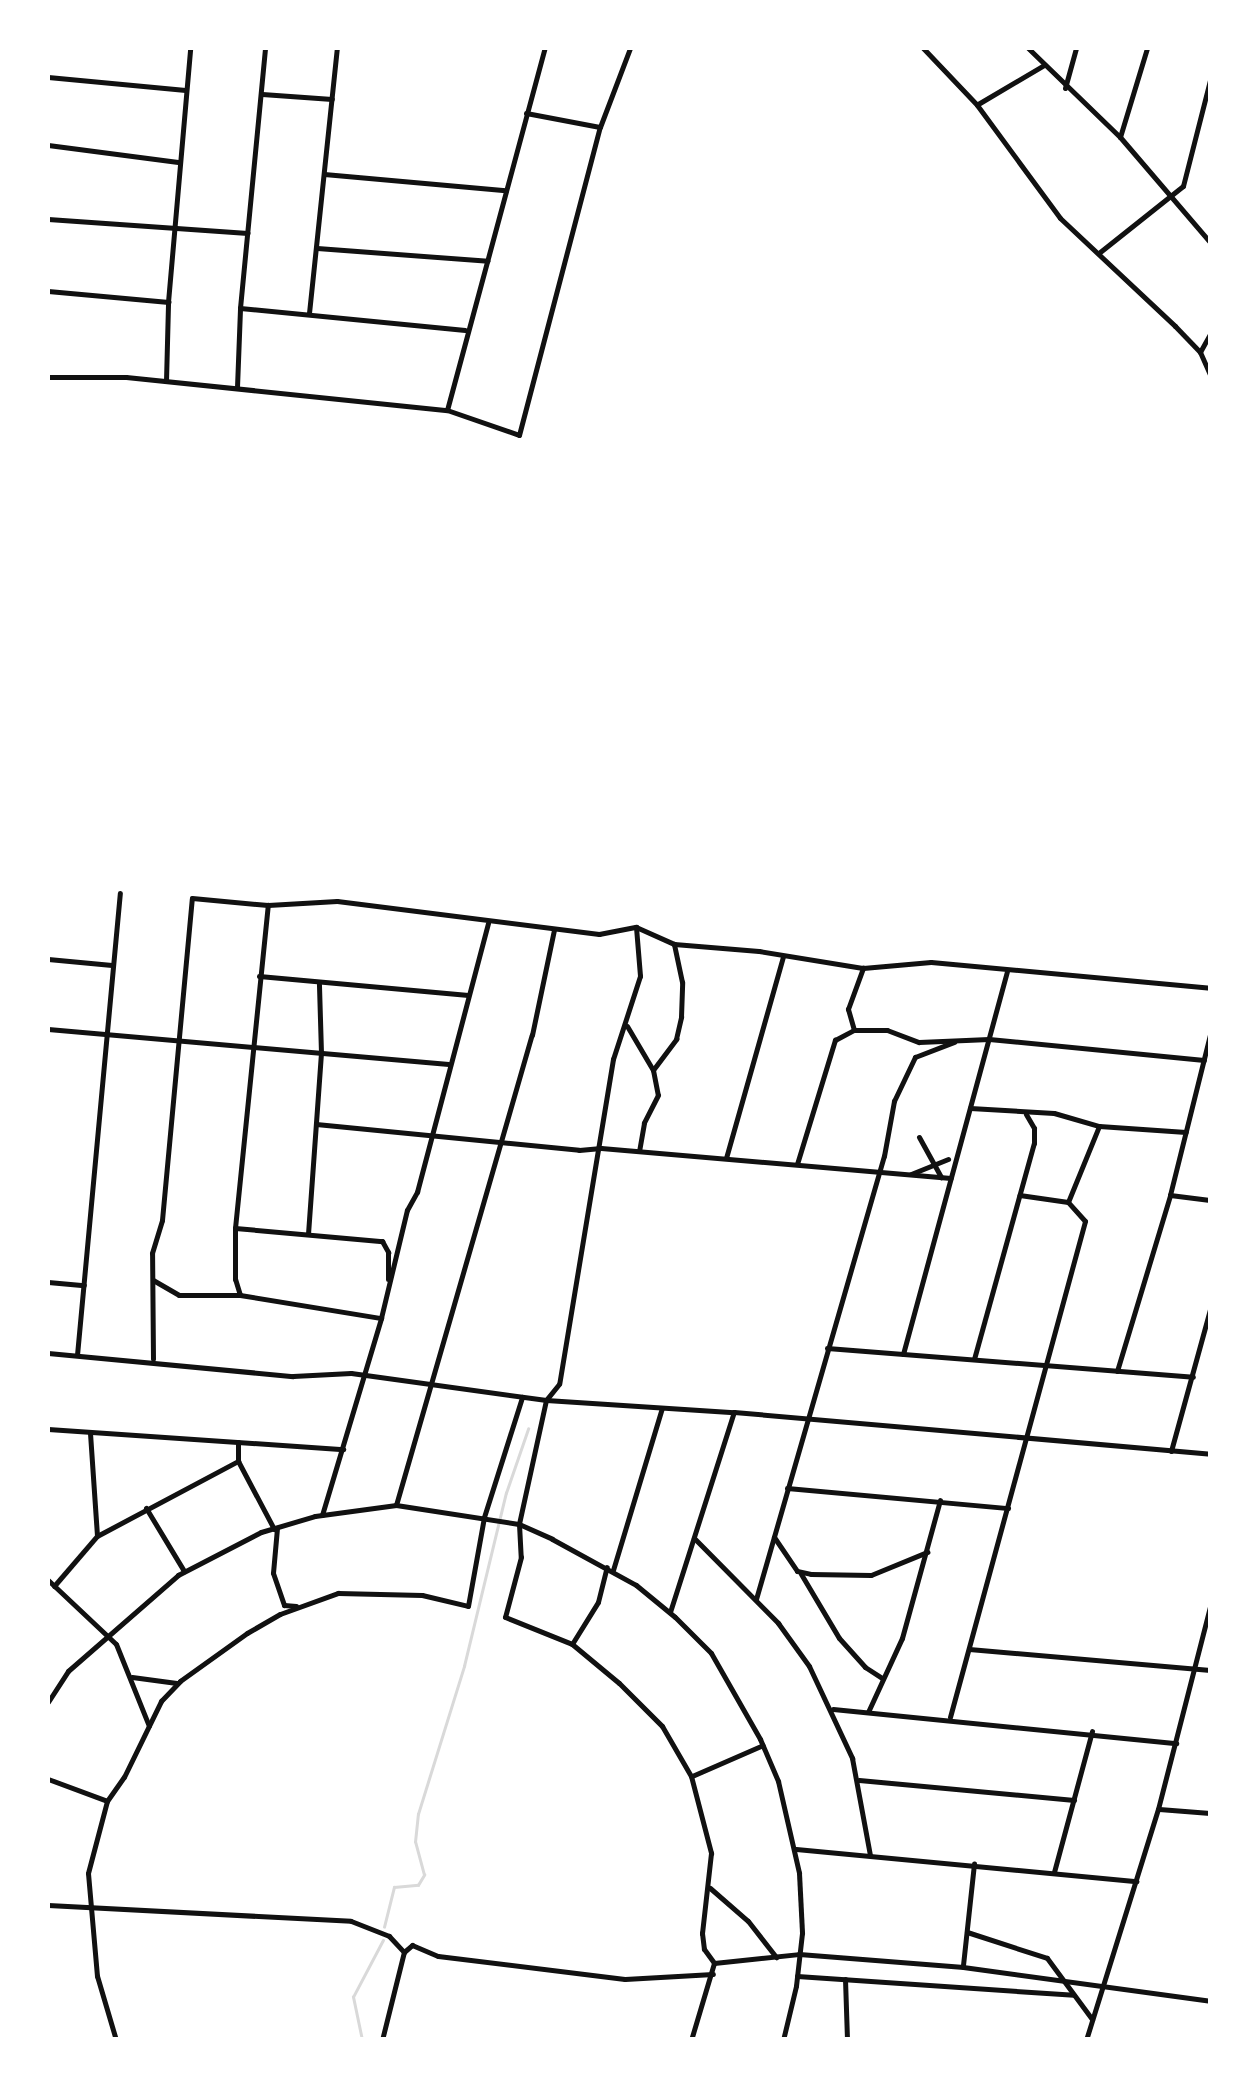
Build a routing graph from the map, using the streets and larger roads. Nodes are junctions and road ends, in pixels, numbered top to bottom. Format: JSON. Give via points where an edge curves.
{"nodes":[{"id":1,"x":190,"y":48,"type":"edge"},
{"id":2,"x":265,"y":48,"type":"edge"},
{"id":3,"x":337,"y":48,"type":"edge"},
{"id":4,"x":545,"y":48,"type":"edge"},
{"id":5,"x":630,"y":48,"type":"edge"},
{"id":6,"x":923,"y":48,"type":"edge"},
{"id":7,"x":1028,"y":48,"type":"edge"},
{"id":8,"x":1076,"y":48,"type":"edge"},
{"id":9,"x":1147,"y":48,"type":"edge"},
{"id":10,"x":1044,"y":64,"type":"junction"},
{"id":11,"x":48,"y":77,"type":"edge"},
{"id":12,"x":1210,"y":80,"type":"edge"},
{"id":13,"x":1064,"y":88,"type":"junction"},
{"id":14,"x":185,"y":90,"type":"junction"},
{"id":15,"x":262,"y":94,"type":"junction"},
{"id":16,"x":332,"y":98,"type":"junction"},
{"id":17,"x":976,"y":105,"type":"junction"},
{"id":18,"x":526,"y":113,"type":"junction"},
{"id":19,"x":600,"y":128,"type":"junction"},
{"id":20,"x":1120,"y":138,"type":"junction"},
{"id":21,"x":48,"y":145,"type":"edge"},
{"id":22,"x":180,"y":162,"type":"junction"},
{"id":23,"x":324,"y":174,"type":"junction"},
{"id":24,"x":505,"y":190,"type":"junction"},
{"id":25,"x":1169,"y":194,"type":"junction"},
{"id":26,"x":48,"y":219,"type":"edge"},
{"id":27,"x":174,"y":229,"type":"junction"},
{"id":28,"x":248,"y":234,"type":"junction"},
{"id":29,"x":1210,"y":242,"type":"edge"},
{"id":30,"x":317,"y":248,"type":"junction"},
{"id":31,"x":1100,"y":252,"type":"junction"},
{"id":32,"x":488,"y":261,"type":"junction"},
{"id":33,"x":48,"y":291,"type":"edge"},
{"id":34,"x":168,"y":302,"type":"junction"},
{"id":35,"x":240,"y":308,"type":"junction"},
{"id":36,"x":309,"y":312,"type":"junction"},
{"id":37,"x":465,"y":330,"type":"junction"},
{"id":38,"x":1210,"y":334,"type":"edge"},
{"id":39,"x":1201,"y":350,"type":"junction"},
{"id":40,"x":1210,"y":352,"type":"edge"},
{"id":41,"x":1210,"y":374,"type":"edge"},
{"id":42,"x":48,"y":377,"type":"edge"},
{"id":43,"x":166,"y":381,"type":"junction"},
{"id":44,"x":237,"y":387,"type":"junction"},
{"id":45,"x":446,"y":410,"type":"junction"},
{"id":46,"x":120,"y":893,"type":"dead end"},
{"id":47,"x":268,"y":905,"type":"junction"},
{"id":48,"x":488,"y":923,"type":"junction"},
{"id":49,"x":636,"y":928,"type":"junction"},
{"id":50,"x":554,"y":930,"type":"junction"},
{"id":51,"x":674,"y":944,"type":"junction"},
{"id":52,"x":783,"y":956,"type":"junction"},
{"id":53,"x":48,"y":959,"type":"edge"},
{"id":54,"x":112,"y":965,"type":"junction"},
{"id":55,"x":863,"y":968,"type":"junction"},
{"id":56,"x":1007,"y":972,"type":"junction"},
{"id":57,"x":260,"y":976,"type":"junction"},
{"id":58,"x":319,"y":984,"type":"junction"},
{"id":59,"x":1210,"y":988,"type":"edge"},
{"id":60,"x":468,"y":995,"type":"junction"},
{"id":61,"x":627,"y":1025,"type":"junction"},
{"id":62,"x":48,"y":1029,"type":"edge"},
{"id":63,"x":854,"y":1030,"type":"junction"},
{"id":64,"x":106,"y":1034,"type":"junction"},
{"id":65,"x":1210,"y":1035,"type":"edge"},
{"id":66,"x":989,"y":1039,"type":"junction"},
{"id":67,"x":180,"y":1042,"type":"junction"},
{"id":68,"x":954,"y":1042,"type":"junction"},
{"id":69,"x":251,"y":1048,"type":"junction"},
{"id":70,"x":321,"y":1052,"type":"junction"},
{"id":71,"x":1204,"y":1060,"type":"junction"},
{"id":72,"x":448,"y":1064,"type":"junction"},
{"id":73,"x":654,"y":1070,"type":"junction"},
{"id":74,"x":970,"y":1108,"type":"junction"},
{"id":75,"x":1026,"y":1114,"type":"junction"},
{"id":76,"x":316,"y":1124,"type":"junction"},
{"id":77,"x":1099,"y":1126,"type":"junction"},
{"id":78,"x":1186,"y":1132,"type":"junction"},
{"id":79,"x":430,"y":1134,"type":"junction"},
{"id":80,"x":919,"y":1137,"type":"dead end"},
{"id":81,"x":498,"y":1141,"type":"junction"},
{"id":82,"x":601,"y":1148,"type":"junction"},
{"id":83,"x":639,"y":1151,"type":"junction"},
{"id":84,"x":726,"y":1158,"type":"junction"},
{"id":85,"x":948,"y":1160,"type":"dead end"},
{"id":86,"x":797,"y":1164,"type":"junction"},
{"id":87,"x":934,"y":1165,"type":"junction"},
{"id":88,"x":876,"y":1172,"type":"junction"},
{"id":89,"x":908,"y":1174,"type":"junction"},
{"id":90,"x":942,"y":1178,"type":"junction"},
{"id":91,"x":951,"y":1178,"type":"junction"},
{"id":92,"x":1170,"y":1195,"type":"junction"},
{"id":93,"x":1018,"y":1196,"type":"junction"},
{"id":94,"x":1210,"y":1200,"type":"edge"},
{"id":95,"x":1068,"y":1202,"type":"junction"},
{"id":96,"x":235,"y":1228,"type":"junction"},
{"id":97,"x":308,"y":1234,"type":"junction"},
{"id":98,"x":153,"y":1280,"type":"junction"},
{"id":99,"x":48,"y":1282,"type":"edge"},
{"id":100,"x":84,"y":1286,"type":"junction"},
{"id":101,"x":388,"y":1290,"type":"junction"},
{"id":102,"x":240,"y":1295,"type":"junction"},
{"id":103,"x":1210,"y":1309,"type":"edge"},
{"id":104,"x":381,"y":1318,"type":"junction"},
{"id":105,"x":827,"y":1348,"type":"junction"},
{"id":106,"x":48,"y":1353,"type":"edge"},
{"id":107,"x":903,"y":1354,"type":"junction"},
{"id":108,"x":78,"y":1355,"type":"junction"},
{"id":109,"x":153,"y":1360,"type":"junction"},
{"id":110,"x":974,"y":1360,"type":"junction"},
{"id":111,"x":1047,"y":1366,"type":"junction"},
{"id":112,"x":1117,"y":1371,"type":"junction"},
{"id":113,"x":1193,"y":1377,"type":"junction"},
{"id":114,"x":363,"y":1378,"type":"junction"},
{"id":115,"x":430,"y":1386,"type":"junction"},
{"id":116,"x":522,"y":1397,"type":"junction"},
{"id":117,"x":546,"y":1400,"type":"junction"},
{"id":118,"x":662,"y":1408,"type":"junction"},
{"id":119,"x":734,"y":1412,"type":"junction"},
{"id":120,"x":807,"y":1418,"type":"junction"},
{"id":121,"x":48,"y":1429,"type":"edge"},
{"id":122,"x":90,"y":1433,"type":"junction"},
{"id":123,"x":1026,"y":1440,"type":"junction"},
{"id":124,"x":238,"y":1441,"type":"junction"},
{"id":125,"x":343,"y":1449,"type":"junction"},
{"id":126,"x":1171,"y":1451,"type":"junction"},
{"id":127,"x":1210,"y":1454,"type":"edge"},
{"id":128,"x":238,"y":1461,"type":"junction"},
{"id":129,"x":788,"y":1488,"type":"junction"},
{"id":130,"x":940,"y":1500,"type":"junction"},
{"id":131,"x":396,"y":1505,"type":"junction"},
{"id":132,"x":146,"y":1508,"type":"junction"},
{"id":133,"x":1008,"y":1508,"type":"junction"},
{"id":134,"x":322,"y":1515,"type":"junction"},
{"id":135,"x":484,"y":1517,"type":"junction"},
{"id":136,"x":518,"y":1524,"type":"junction"},
{"id":137,"x":275,"y":1529,"type":"junction"},
{"id":138,"x":773,"y":1535,"type":"junction"},
{"id":139,"x":97,"y":1536,"type":"junction"},
{"id":140,"x":694,"y":1538,"type":"junction"},
{"id":141,"x":928,"y":1552,"type":"junction"},
{"id":142,"x":610,"y":1569,"type":"junction"},
{"id":143,"x":184,"y":1571,"type":"junction"},
{"id":144,"x":800,"y":1572,"type":"junction"},
{"id":145,"x":48,"y":1580,"type":"edge"},
{"id":146,"x":54,"y":1586,"type":"junction"},
{"id":147,"x":756,"y":1599,"type":"junction"},
{"id":148,"x":298,"y":1606,"type":"junction"},
{"id":149,"x":1210,"y":1607,"type":"edge"},
{"id":150,"x":670,"y":1612,"type":"junction"},
{"id":151,"x":108,"y":1632,"type":"junction"},
{"id":152,"x":572,"y":1644,"type":"junction"},
{"id":153,"x":969,"y":1649,"type":"junction"},
{"id":154,"x":1194,"y":1669,"type":"junction"},
{"id":155,"x":1210,"y":1670,"type":"edge"},
{"id":156,"x":132,"y":1677,"type":"junction"},
{"id":157,"x":884,"y":1679,"type":"junction"},
{"id":158,"x":178,"y":1683,"type":"junction"},
{"id":159,"x":48,"y":1702,"type":"edge"},
{"id":160,"x":833,"y":1709,"type":"junction"},
{"id":161,"x":868,"y":1712,"type":"junction"},
{"id":162,"x":950,"y":1718,"type":"junction"},
{"id":163,"x":149,"y":1726,"type":"junction"},
{"id":164,"x":1092,"y":1732,"type":"junction"},
{"id":165,"x":1176,"y":1742,"type":"junction"},
{"id":166,"x":763,"y":1745,"type":"junction"},
{"id":167,"x":691,"y":1776,"type":"junction"},
{"id":168,"x":48,"y":1778,"type":"edge"},
{"id":169,"x":859,"y":1780,"type":"junction"},
{"id":170,"x":1074,"y":1800,"type":"junction"},
{"id":171,"x":107,"y":1801,"type":"junction"},
{"id":172,"x":1158,"y":1809,"type":"junction"},
{"id":173,"x":1210,"y":1813,"type":"edge"},
{"id":174,"x":795,"y":1849,"type":"junction"},
{"id":175,"x":870,"y":1855,"type":"junction"},
{"id":176,"x":974,"y":1864,"type":"junction"},
{"id":177,"x":1054,"y":1872,"type":"junction"},
{"id":178,"x":1136,"y":1880,"type":"junction"},
{"id":179,"x":710,"y":1888,"type":"junction"},
{"id":180,"x":48,"y":1905,"type":"edge"},
{"id":181,"x":88,"y":1908,"type":"junction"},
{"id":182,"x":967,"y":1932,"type":"junction"},
{"id":183,"x":404,"y":1952,"type":"junction"},
{"id":184,"x":800,"y":1954,"type":"junction"},
{"id":185,"x":776,"y":1957,"type":"junction"},
{"id":186,"x":714,"y":1963,"type":"junction"},
{"id":187,"x":963,"y":1967,"type":"junction"},
{"id":188,"x":713,"y":1974,"type":"junction"},
{"id":189,"x":797,"y":1976,"type":"junction"},
{"id":190,"x":846,"y":1979,"type":"junction"},
{"id":191,"x":1062,"y":1979,"type":"junction"},
{"id":192,"x":1101,"y":1984,"type":"junction"},
{"id":193,"x":1073,"y":1995,"type":"junction"},
{"id":194,"x":1210,"y":2001,"type":"edge"},
{"id":195,"x":1092,"y":2020,"type":"junction"},
{"id":196,"x":116,"y":2040,"type":"edge"},
{"id":197,"x":382,"y":2040,"type":"edge"},
{"id":198,"x":691,"y":2040,"type":"edge"},
{"id":199,"x":784,"y":2040,"type":"edge"},
{"id":200,"x":846,"y":2040,"type":"edge"},
{"id":201,"x":1086,"y":2040,"type":"edge"}],
"edges":[{"from":1,"to":14,"type":"street"},
{"from":2,"to":15,"type":"street"},
{"from":3,"to":16,"type":"street"},
{"from":4,"to":18,"type":"street"},
{"from":5,"to":19,"type":"street"},
{"from":6,"to":17,"type":"street"},
{"from":7,"to":10,"type":"street"},
{"from":8,"to":13,"type":"street"},
{"from":9,"to":20,"type":"street"},
{"from":10,"to":13,"type":"street"},
{"from":10,"to":17,"type":"street"},
{"from":11,"to":14,"type":"street"},
{"from":12,"to":25,"type":"street","via":[[1183,186]]},
{"from":13,"to":20,"type":"street"},
{"from":14,"to":22,"type":"street"},
{"from":15,"to":16,"type":"street"},
{"from":15,"to":28,"type":"street"},
{"from":16,"to":23,"type":"street"},
{"from":17,"to":31,"type":"street","via":[[1060,218]]},
{"from":18,"to":19,"type":"street"},
{"from":18,"to":24,"type":"street"},
{"from":19,"to":45,"type":"street","via":[[519,435]]},
{"from":20,"to":25,"type":"street"},
{"from":21,"to":22,"type":"street"},
{"from":22,"to":27,"type":"street"},
{"from":23,"to":24,"type":"street"},
{"from":23,"to":30,"type":"street"},
{"from":24,"to":32,"type":"street"},
{"from":25,"to":29,"type":"street"},
{"from":25,"to":31,"type":"street"},
{"from":26,"to":27,"type":"street"},
{"from":27,"to":28,"type":"street"},
{"from":27,"to":34,"type":"street"},
{"from":28,"to":35,"type":"street"},
{"from":30,"to":32,"type":"street"},
{"from":30,"to":36,"type":"street"},
{"from":31,"to":39,"type":"street"},
{"from":32,"to":37,"type":"street"},
{"from":33,"to":34,"type":"street"},
{"from":34,"to":43,"type":"street"},
{"from":35,"to":36,"type":"street"},
{"from":35,"to":44,"type":"street"},
{"from":36,"to":37,"type":"street"},
{"from":37,"to":45,"type":"street"},
{"from":38,"to":39,"type":"street"},
{"from":39,"to":40,"type":"street"},
{"from":39,"to":41,"type":"street"},
{"from":42,"to":43,"type":"street"},
{"from":43,"to":44,"type":"street"},
{"from":44,"to":45,"type":"street"},
{"from":46,"to":54,"type":"street"},
{"from":47,"to":48,"type":"street","via":[[337,901]]},
{"from":47,"to":57,"type":"street"},
{"from":47,"to":67,"type":"street","via":[[192,898]]},
{"from":48,"to":50,"type":"street"},
{"from":48,"to":60,"type":"street"},
{"from":49,"to":50,"type":"street","via":[[599,934]]},
{"from":49,"to":51,"type":"street"},
{"from":49,"to":61,"type":"street","via":[[640,976]]},
{"from":50,"to":81,"type":"street","via":[[532,1035]]},
{"from":51,"to":52,"type":"street"},
{"from":51,"to":73,"type":"street","via":[[681,1018],[676,1039]]},
{"from":52,"to":55,"type":"street"},
{"from":52,"to":84,"type":"street"},
{"from":53,"to":54,"type":"street"},
{"from":54,"to":64,"type":"street"},
{"from":55,"to":56,"type":"street","via":[[931,962]]},
{"from":55,"to":63,"type":"street","via":[[848,1008]]},
{"from":56,"to":59,"type":"street"},
{"from":56,"to":66,"type":"street"},
{"from":57,"to":58,"type":"street"},
{"from":57,"to":69,"type":"street"},
{"from":58,"to":60,"type":"street","via":[[364,982]]},
{"from":58,"to":70,"type":"street"},
{"from":60,"to":72,"type":"street"},
{"from":61,"to":73,"type":"street"},
{"from":61,"to":82,"type":"street","via":[[613,1059]]},
{"from":62,"to":64,"type":"street"},
{"from":63,"to":68,"type":"street"},
{"from":63,"to":86,"type":"street","via":[[835,1040]]},
{"from":64,"to":67,"type":"street"},
{"from":64,"to":100,"type":"street"},
{"from":65,"to":71,"type":"street"},
{"from":66,"to":68,"type":"street"},
{"from":66,"to":71,"type":"street"},
{"from":66,"to":74,"type":"street"},
{"from":67,"to":69,"type":"street"},
{"from":67,"to":98,"type":"street"},
{"from":68,"to":88,"type":"street","via":[[915,1057],[894,1101]]},
{"from":69,"to":70,"type":"street"},
{"from":69,"to":96,"type":"street"},
{"from":70,"to":72,"type":"street"},
{"from":70,"to":76,"type":"street"},
{"from":71,"to":78,"type":"street"},
{"from":72,"to":79,"type":"street"},
{"from":73,"to":83,"type":"street","via":[[658,1095]]},
{"from":74,"to":75,"type":"street"},
{"from":74,"to":91,"type":"street"},
{"from":75,"to":77,"type":"street","via":[[1054,1113]]},
{"from":75,"to":93,"type":"street","via":[[1034,1143]]},
{"from":76,"to":79,"type":"street"},
{"from":76,"to":97,"type":"street"},
{"from":77,"to":78,"type":"street"},
{"from":77,"to":95,"type":"street"},
{"from":78,"to":92,"type":"street"},
{"from":79,"to":81,"type":"street"},
{"from":79,"to":101,"type":"street"},
{"from":80,"to":87,"type":"street"},
{"from":81,"to":82,"type":"street"},
{"from":81,"to":115,"type":"street"},
{"from":82,"to":83,"type":"street"},
{"from":82,"to":117,"type":"street","via":[[559,1384]]},
{"from":83,"to":84,"type":"street"},
{"from":84,"to":86,"type":"street"},
{"from":85,"to":87,"type":"street"},
{"from":86,"to":88,"type":"street"},
{"from":87,"to":89,"type":"street"},
{"from":87,"to":90,"type":"street"},
{"from":88,"to":89,"type":"street"},
{"from":88,"to":105,"type":"street"},
{"from":89,"to":90,"type":"street"},
{"from":90,"to":91,"type":"street"},
{"from":91,"to":107,"type":"street"},
{"from":92,"to":94,"type":"street"},
{"from":92,"to":112,"type":"street"},
{"from":93,"to":95,"type":"street"},
{"from":93,"to":110,"type":"street"},
{"from":95,"to":111,"type":"street","via":[[1085,1221]]},
{"from":96,"to":97,"type":"street"},
{"from":96,"to":102,"type":"street"},
{"from":97,"to":101,"type":"street","via":[[382,1241]]},
{"from":98,"to":102,"type":"street","via":[[179,1295]]},
{"from":98,"to":109,"type":"street"},
{"from":99,"to":100,"type":"street"},
{"from":100,"to":108,"type":"street"},
{"from":101,"to":104,"type":"street"},
{"from":102,"to":104,"type":"street"},
{"from":103,"to":113,"type":"street"},
{"from":104,"to":114,"type":"street"},
{"from":105,"to":107,"type":"street"},
{"from":105,"to":120,"type":"street"},
{"from":106,"to":108,"type":"street"},
{"from":107,"to":110,"type":"street"},
{"from":108,"to":109,"type":"street"},
{"from":109,"to":114,"type":"street"},
{"from":110,"to":111,"type":"street"},
{"from":111,"to":112,"type":"street"},
{"from":111,"to":123,"type":"street"},
{"from":112,"to":113,"type":"street"},
{"from":113,"to":126,"type":"street"},
{"from":114,"to":115,"type":"street"},
{"from":114,"to":125,"type":"street"},
{"from":115,"to":116,"type":"street"},
{"from":115,"to":131,"type":"street"},
{"from":116,"to":117,"type":"street"},
{"from":116,"to":135,"type":"street"},
{"from":117,"to":118,"type":"street"},
{"from":117,"to":136,"type":"street"},
{"from":118,"to":119,"type":"street"},
{"from":118,"to":142,"type":"street"},
{"from":119,"to":120,"type":"street"},
{"from":119,"to":140,"type":"street"},
{"from":120,"to":123,"type":"street"},
{"from":120,"to":129,"type":"street"},
{"from":121,"to":122,"type":"street"},
{"from":122,"to":124,"type":"street"},
{"from":122,"to":139,"type":"street"},
{"from":123,"to":126,"type":"street"},
{"from":123,"to":133,"type":"street"},
{"from":124,"to":125,"type":"street"},
{"from":124,"to":128,"type":"street"},
{"from":125,"to":134,"type":"street"},
{"from":126,"to":127,"type":"street"},
{"from":128,"to":132,"type":"street"},
{"from":128,"to":137,"type":"street"},
{"from":129,"to":130,"type":"street"},
{"from":129,"to":138,"type":"street"},
{"from":130,"to":133,"type":"street"},
{"from":130,"to":141,"type":"street"},
{"from":131,"to":134,"type":"street"},
{"from":131,"to":135,"type":"street"},
{"from":132,"to":139,"type":"street"},
{"from":132,"to":143,"type":"street"},
{"from":133,"to":153,"type":"street"},
{"from":134,"to":137,"type":"street"},
{"from":135,"to":136,"type":"street"},
{"from":135,"to":148,"type":"street","via":[[468,1606],[368,1592]]},
{"from":136,"to":142,"type":"street"},
{"from":136,"to":152,"type":"street","via":[[520,1558],[505,1617]]},
{"from":137,"to":143,"type":"street"},
{"from":137,"to":148,"type":"street","via":[[273,1573],[284,1606]]},
{"from":138,"to":144,"type":"street"},
{"from":138,"to":147,"type":"street"},
{"from":139,"to":146,"type":"street"},
{"from":140,"to":147,"type":"street"},
{"from":140,"to":150,"type":"street"},
{"from":141,"to":144,"type":"street","via":[[871,1575]]},
{"from":141,"to":157,"type":"street"},
{"from":142,"to":150,"type":"street"},
{"from":142,"to":152,"type":"street"},
{"from":143,"to":151,"type":"street"},
{"from":144,"to":157,"type":"street","via":[[839,1638]]},
{"from":145,"to":146,"type":"street"},
{"from":146,"to":151,"type":"street"},
{"from":147,"to":160,"type":"street"},
{"from":148,"to":158,"type":"street"},
{"from":149,"to":154,"type":"street"},
{"from":150,"to":166,"type":"street","via":[[710,1653]]},
{"from":151,"to":156,"type":"street"},
{"from":151,"to":159,"type":"street","via":[[56,1684]]},
{"from":152,"to":167,"type":"street","via":[[662,1726]]},
{"from":153,"to":154,"type":"street"},
{"from":153,"to":162,"type":"street"},
{"from":154,"to":155,"type":"street"},
{"from":154,"to":165,"type":"street"},
{"from":156,"to":158,"type":"street"},
{"from":156,"to":163,"type":"street"},
{"from":157,"to":161,"type":"street"},
{"from":158,"to":163,"type":"street"},
{"from":160,"to":161,"type":"street"},
{"from":160,"to":169,"type":"street"},
{"from":161,"to":162,"type":"street"},
{"from":162,"to":164,"type":"street"},
{"from":163,"to":171,"type":"street"},
{"from":164,"to":165,"type":"street"},
{"from":164,"to":170,"type":"street"},
{"from":165,"to":172,"type":"street"},
{"from":166,"to":167,"type":"street"},
{"from":166,"to":174,"type":"street"},
{"from":167,"to":179,"type":"street","via":[[710,1851]]},
{"from":168,"to":171,"type":"street"},
{"from":169,"to":170,"type":"street"},
{"from":169,"to":175,"type":"street"},
{"from":170,"to":177,"type":"street"},
{"from":171,"to":181,"type":"street","via":[[88,1873]]},
{"from":172,"to":173,"type":"street"},
{"from":172,"to":178,"type":"street"},
{"from":174,"to":175,"type":"street"},
{"from":174,"to":184,"type":"street"},
{"from":175,"to":176,"type":"street"},
{"from":176,"to":177,"type":"street"},
{"from":176,"to":182,"type":"street"},
{"from":177,"to":178,"type":"street"},
{"from":178,"to":192,"type":"street"},
{"from":179,"to":185,"type":"street"},
{"from":179,"to":186,"type":"street","via":[[702,1933]]},
{"from":180,"to":181,"type":"street"},
{"from":181,"to":183,"type":"street","via":[[351,1921],[390,1936]]},
{"from":181,"to":196,"type":"street","via":[[101,1996]]},
{"from":182,"to":187,"type":"street"},
{"from":182,"to":191,"type":"street","via":[[1047,1958]]},
{"from":183,"to":188,"type":"street","via":[[412,1946],[438,1956],[625,1979]]},
{"from":183,"to":197,"type":"street"},
{"from":184,"to":185,"type":"street"},
{"from":184,"to":187,"type":"street"},
{"from":184,"to":189,"type":"street"},
{"from":185,"to":186,"type":"street"},
{"from":186,"to":188,"type":"street"},
{"from":187,"to":191,"type":"street"},
{"from":188,"to":198,"type":"street"},
{"from":189,"to":190,"type":"street"},
{"from":189,"to":199,"type":"street"},
{"from":190,"to":193,"type":"street"},
{"from":190,"to":200,"type":"street"},
{"from":191,"to":192,"type":"street"},
{"from":191,"to":193,"type":"street"},
{"from":192,"to":194,"type":"street"},
{"from":192,"to":195,"type":"street"},
{"from":193,"to":195,"type":"street"},
{"from":195,"to":201,"type":"street"}]}
